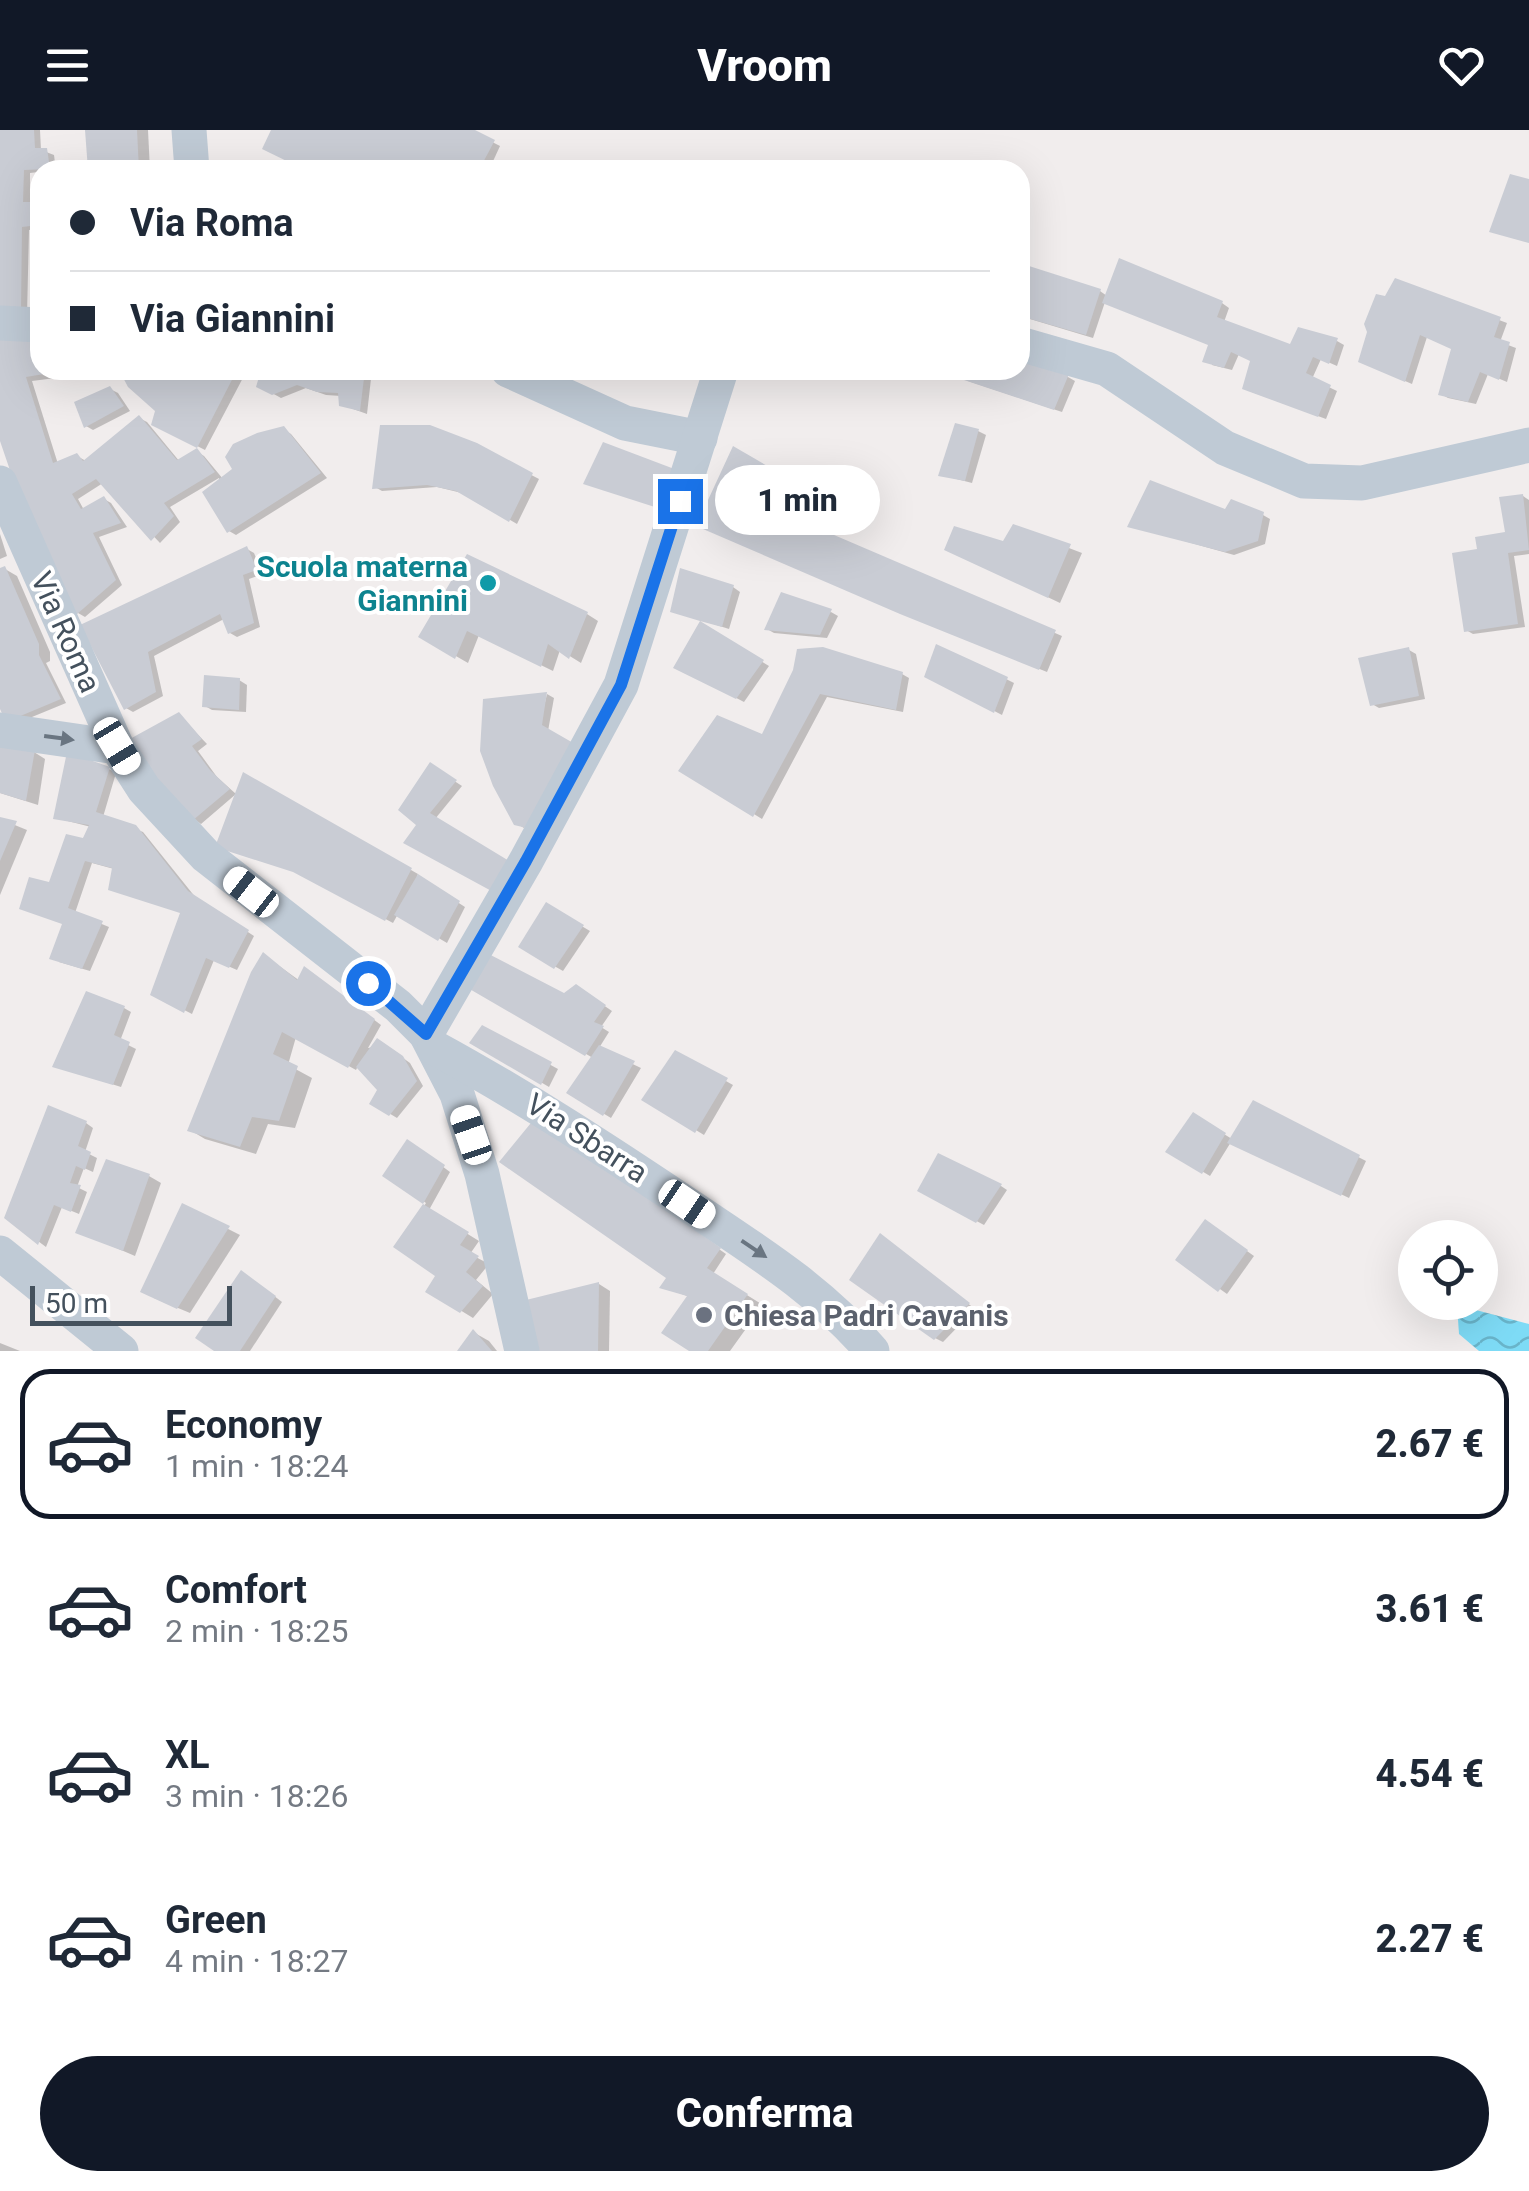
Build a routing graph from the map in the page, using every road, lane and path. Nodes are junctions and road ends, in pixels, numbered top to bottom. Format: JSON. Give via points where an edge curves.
{"nodes":[{"id":1,"x":189,"y":130,"type":"edge"},
{"id":2,"x":191,"y":160,"type":"edge"},
{"id":3,"x":0,"y":324,"type":"edge"},
{"id":4,"x":30,"y":325,"type":"edge"},
{"id":5,"x":1030,"y":347,"type":"edge"},
{"id":6,"x":530,"y":380,"type":"edge"},
{"id":7,"x":719,"y":380,"type":"edge"},
{"id":8,"x":700,"y":438,"type":"junction"},
{"id":9,"x":1529,"y":445,"type":"edge"},
{"id":10,"x":0,"y":483,"type":"edge"},
{"id":11,"x":0,"y":730,"type":"edge"},
{"id":12,"x":117,"y":746,"type":"junction"},
{"id":13,"x":430,"y":1041,"type":"junction"},
{"id":14,"x":0,"y":1253,"type":"edge"},
{"id":15,"x":121,"y":1351,"type":"edge"},
{"id":16,"x":522,"y":1351,"type":"edge"},
{"id":17,"x":872,"y":1351,"type":"edge"}],
"edges":[{"from":1,"to":2,"type":"street"},
{"from":3,"to":4,"type":"street"},
{"from":5,"to":9,"type":"street","via":[[1107,369],[1225,448],[1304,480],[1362,483]]},
{"from":6,"to":8,"type":"street","via":[[625,423]]},
{"from":7,"to":8,"type":"street"},
{"from":8,"to":13,"type":"street","via":[[621,685]]},
{"from":10,"to":12,"type":"street","name":"Via Roma"},
{"from":11,"to":12,"type":"street","one_way":true},
{"from":12,"to":13,"type":"street","name":"Via Roma","via":[[191,842],[398,1006]]},
{"from":13,"to":16,"type":"street","name":"Via Roma","via":[[471,1135]]},
{"from":13,"to":17,"type":"street","name":"Via Sbarra","one_way":true,"via":[[777,1264]]},
{"from":14,"to":15,"type":"street"}]}
